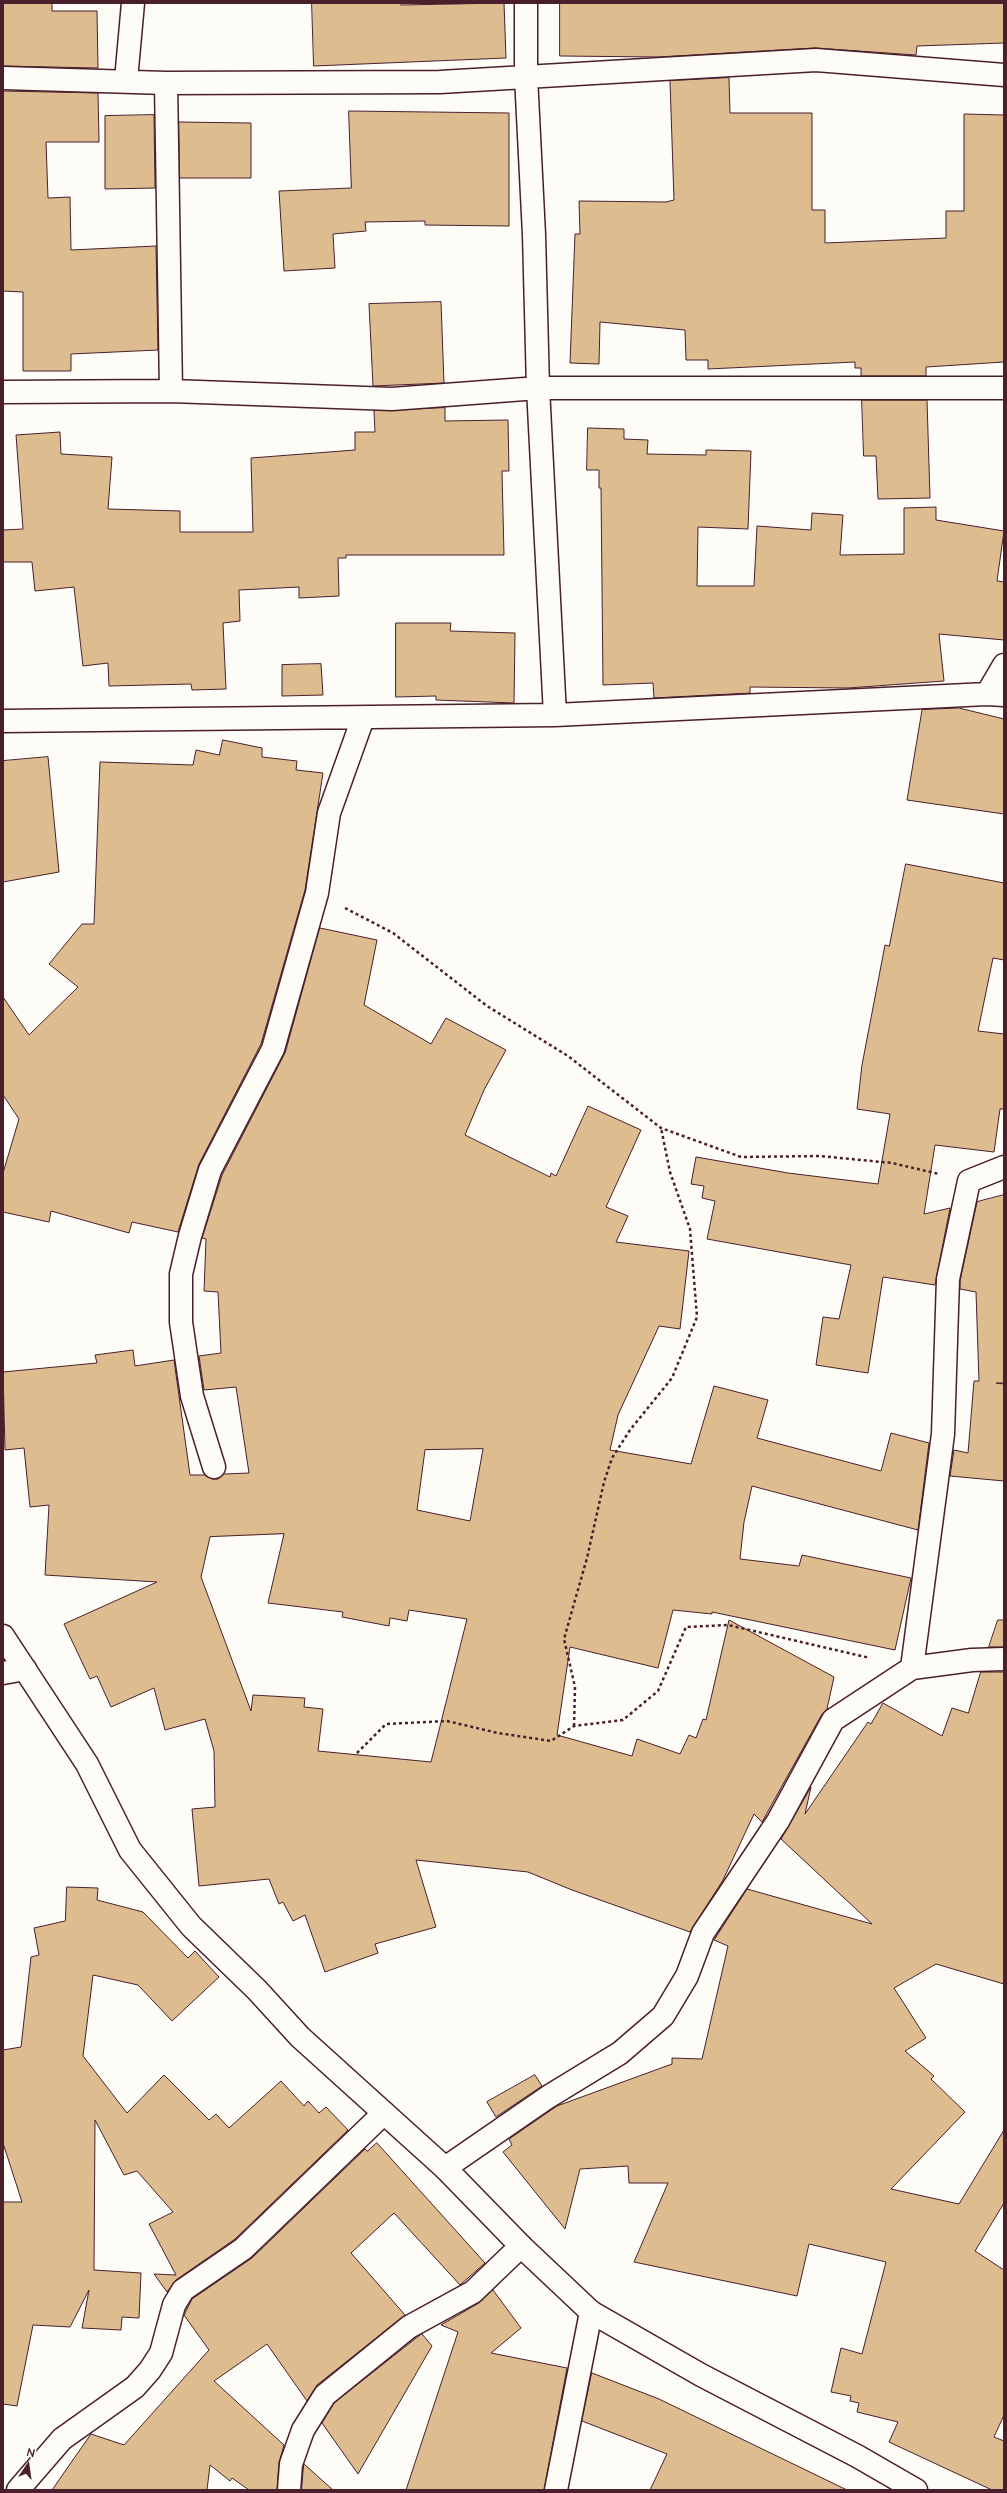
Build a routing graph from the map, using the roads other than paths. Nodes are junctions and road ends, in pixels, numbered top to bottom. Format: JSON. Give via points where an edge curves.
{"nodes":[{"id":1,"x":133,"y":3,"type":"edge"},
{"id":2,"x":526,"y":3,"type":"edge"},
{"id":3,"x":1004,"y":75,"type":"edge"},
{"id":4,"x":526,"y":76,"type":"junction"},
{"id":5,"x":3,"y":78,"type":"edge"},
{"id":6,"x":126,"y":80,"type":"junction"},
{"id":7,"x":166,"y":83,"type":"junction"},
{"id":8,"x":538,"y":388,"type":"junction"},
{"id":9,"x":1004,"y":388,"type":"edge"},
{"id":10,"x":171,"y":391,"type":"junction"},
{"id":11,"x":3,"y":392,"type":"edge"},
{"id":12,"x":1004,"y":665,"type":"edge"},
{"id":13,"x":995,"y":694,"type":"edge"},
{"id":14,"x":556,"y":716,"type":"junction"},
{"id":15,"x":363,"y":718,"type":"junction"},
{"id":16,"x":3,"y":721,"type":"edge"},
{"id":17,"x":1004,"y":1167,"type":"edge"},
{"id":18,"x":214,"y":1467,"type":"dead end"},
{"id":19,"x":3,"y":1636,"type":"edge"},
{"id":20,"x":1004,"y":1659,"type":"edge"},
{"id":21,"x":912,"y":1668,"type":"junction"},
{"id":22,"x":26,"y":1669,"type":"junction"},
{"id":23,"x":3,"y":1673,"type":"edge"},
{"id":24,"x":384,"y":2112,"type":"junction"},
{"id":25,"x":445,"y":2168,"type":"junction"},
{"id":26,"x":521,"y":2246,"type":"junction"},
{"id":27,"x":591,"y":2312,"type":"junction"},
{"id":28,"x":18,"y":2490,"type":"edge"},
{"id":29,"x":289,"y":2490,"type":"edge"},
{"id":30,"x":556,"y":2490,"type":"edge"},
{"id":31,"x":916,"y":2490,"type":"edge"}],
"edges":[{"from":1,"to":6,"type":"street"},
{"from":2,"to":4,"type":"street"},
{"from":3,"to":4,"type":"street","via":[[816,60]]},
{"from":4,"to":7,"type":"street","via":[[440,82]]},
{"from":4,"to":8,"type":"street"},
{"from":5,"to":6,"type":"street"},
{"from":6,"to":7,"type":"street"},
{"from":7,"to":10,"type":"street"},
{"from":8,"to":9,"type":"street"},
{"from":8,"to":10,"type":"street","via":[[392,399]]},
{"from":8,"to":14,"type":"street"},
{"from":10,"to":11,"type":"street"},
{"from":12,"to":13,"type":"street"},
{"from":13,"to":14,"type":"street"},
{"from":14,"to":15,"type":"street"},
{"from":15,"to":16,"type":"street"},
{"from":15,"to":18,"type":"street","via":[[330,813],[316,893],[273,1050],[210,1170],[181,1274],[181,1322],[192,1396]]},
{"from":17,"to":21,"type":"street","via":[[969,1181],[948,1279],[943,1434]]},
{"from":19,"to":22,"type":"street"},
{"from":20,"to":21,"type":"street","via":[[972,1660]]},
{"from":21,"to":25,"type":"street","via":[[833,1720],[778,1821],[703,1933],[687,1976],[664,2016],[620,2053],[548,2097]]},
{"from":22,"to":23,"type":"street"},
{"from":22,"to":24,"type":"street","via":[[87,1764],[130,1850],[191,1926],[257,1990],[300,2037]]},
{"from":24,"to":25,"type":"street"},
{"from":24,"to":28,"type":"street","via":[[242,2249],[182,2290],[174,2305],[161,2353],[150,2370],[135,2387],[62,2439]]},
{"from":25,"to":26,"type":"street"},
{"from":26,"to":27,"type":"street"},
{"from":26,"to":29,"type":"street","via":[[473,2292],[409,2327],[325,2395],[303,2430],[291,2464]]},
{"from":27,"to":30,"type":"street"},
{"from":27,"to":31,"type":"street","via":[[701,2375],[857,2456]]}]}
